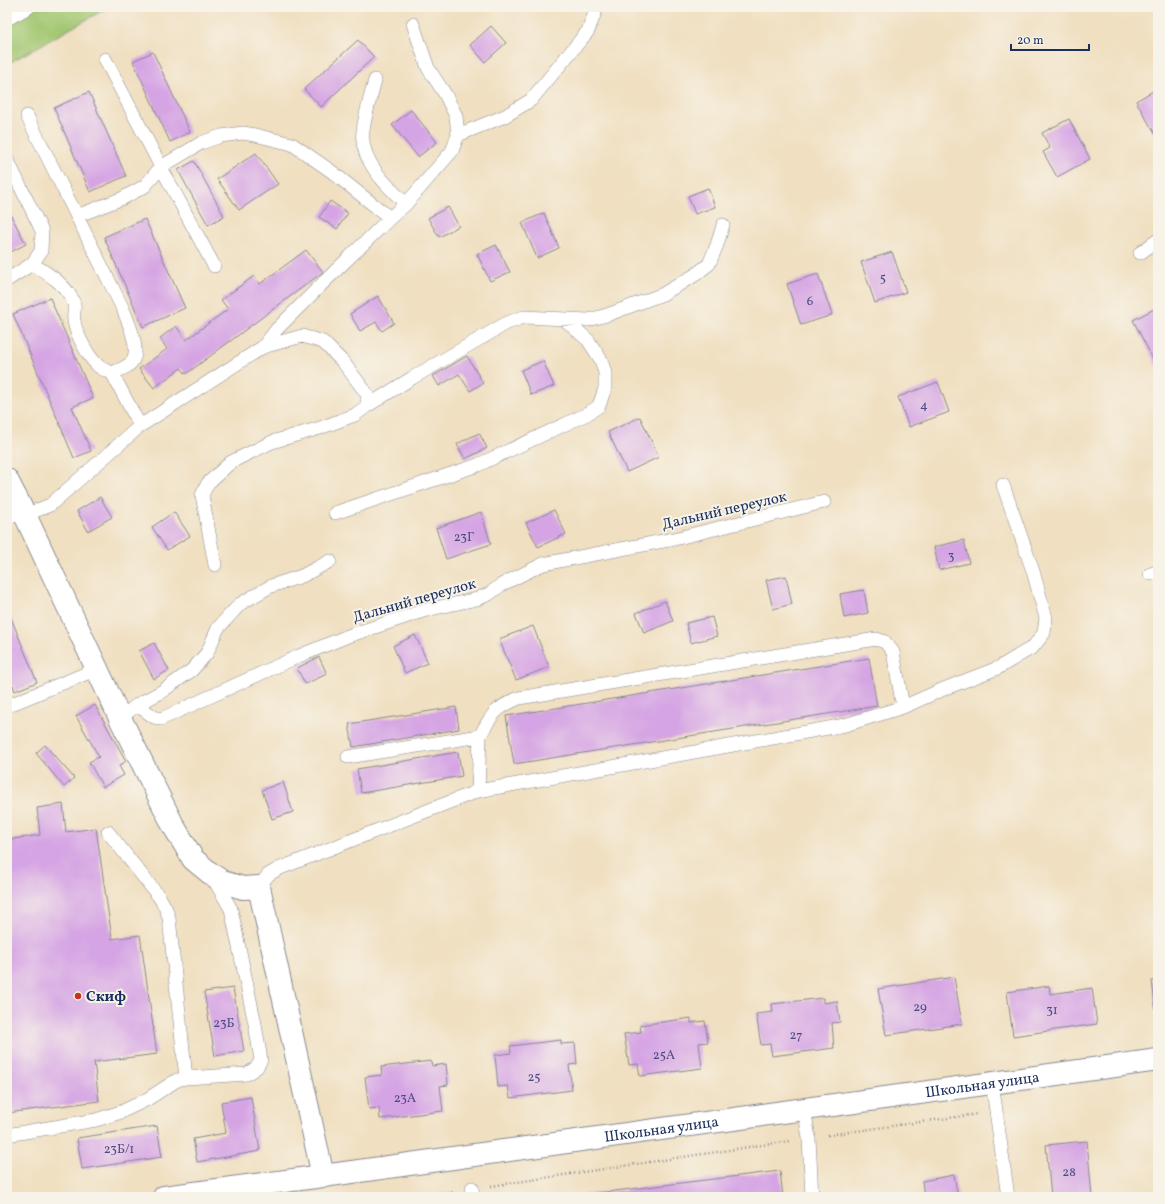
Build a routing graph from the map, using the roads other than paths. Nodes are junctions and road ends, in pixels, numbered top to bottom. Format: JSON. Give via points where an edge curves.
{"nodes":[{"id":1,"x":595,"y":7,"type":"edge"},
{"id":2,"x":22,"y":8,"type":"edge"},
{"id":3,"x":7,"y":19,"type":"edge"},
{"id":4,"x":413,"y":24,"type":"dead end"},
{"id":5,"x":105,"y":59,"type":"dead end"},
{"id":6,"x":375,"y":80,"type":"dead end"},
{"id":7,"x":27,"y":116,"type":"dead end"},
{"id":8,"x":458,"y":135,"type":"junction"},
{"id":9,"x":7,"y":159,"type":"edge"},
{"id":10,"x":161,"y":167,"type":"junction"},
{"id":11,"x":406,"y":204,"type":"junction"},
{"id":12,"x":77,"y":216,"type":"junction"},
{"id":13,"x":390,"y":218,"type":"junction"},
{"id":14,"x":722,"y":225,"type":"dead end"},
{"id":15,"x":1158,"y":240,"type":"edge"},
{"id":16,"x":1140,"y":253,"type":"dead end"},
{"id":17,"x":32,"y":264,"type":"junction"},
{"id":18,"x":214,"y":266,"type":"dead end"},
{"id":19,"x":7,"y":280,"type":"edge"},
{"id":20,"x":564,"y":319,"type":"junction"},
{"id":21,"x":263,"y":347,"type":"junction"},
{"id":22,"x":112,"y":373,"type":"junction"},
{"id":23,"x":366,"y":406,"type":"junction"},
{"id":24,"x":140,"y":426,"type":"junction"},
{"id":25,"x":7,"y":480,"type":"edge"},
{"id":26,"x":1003,"y":485,"type":"dead end"},
{"id":27,"x":824,"y":502,"type":"dead end"},
{"id":28,"x":335,"y":513,"type":"dead end"},
{"id":29,"x":16,"y":515,"type":"edge"},
{"id":30,"x":330,"y":561,"type":"dead end"},
{"id":31,"x":215,"y":566,"type":"dead end"},
{"id":32,"x":97,"y":669,"type":"junction"},
{"id":33,"x":7,"y":706,"type":"edge"},
{"id":34,"x":903,"y":707,"type":"junction"},
{"id":35,"x":128,"y":712,"type":"junction"},
{"id":36,"x":480,"y":736,"type":"junction"},
{"id":37,"x":348,"y":757,"type":"dead end"},
{"id":38,"x":478,"y":791,"type":"junction"},
{"id":39,"x":108,"y":832,"type":"dead end"},
{"id":40,"x":210,"y":873,"type":"junction"},
{"id":41,"x":259,"y":887,"type":"junction"},
{"id":42,"x":1158,"y":1060,"type":"edge"},
{"id":43,"x":186,"y":1078,"type":"junction"},
{"id":44,"x":992,"y":1082,"type":"junction"},
{"id":45,"x":804,"y":1108,"type":"junction"},
{"id":46,"x":7,"y":1135,"type":"edge"},
{"id":47,"x":323,"y":1176,"type":"junction"},
{"id":48,"x":168,"y":1197,"type":"edge"},
{"id":49,"x":812,"y":1197,"type":"edge"},
{"id":50,"x":1008,"y":1197,"type":"edge"}],
"edges":[{"from":1,"to":8,"type":"lane","via":[[588,31],[531,100],[505,116]]},
{"from":2,"to":3,"type":"lane"},
{"from":4,"to":8,"type":"lane","via":[[428,68],[456,116]]},
{"from":5,"to":10,"type":"lane"},
{"from":6,"to":11,"type":"lane","via":[[363,132],[365,153],[384,184]]},
{"from":7,"to":12,"type":"lane"},
{"from":8,"to":11,"type":"lane","via":[[452,151]]},
{"from":9,"to":17,"type":"lane","via":[[42,230],[41,251]]},
{"from":10,"to":12,"type":"lane","via":[[145,186],[123,198]]},
{"from":10,"to":13,"type":"lane","via":[[201,143],[221,136],[243,133],[255,135],[292,144]]},
{"from":10,"to":18,"type":"lane"},
{"from":11,"to":13,"type":"lane"},
{"from":12,"to":22,"type":"lane","via":[[123,309],[136,352],[132,361]]},
{"from":13,"to":21,"type":"lane","via":[[277,329]]},
{"from":14,"to":20,"type":"lane","via":[[709,264],[695,275],[663,294],[607,315],[588,320]]},
{"from":15,"to":16,"type":"lane"},
{"from":17,"to":19,"type":"lane"},
{"from":17,"to":22,"type":"lane","via":[[50,275],[67,291],[74,304],[74,322],[88,353],[101,369]]},
{"from":20,"to":23,"type":"lane","via":[[524,317],[507,323]]},
{"from":20,"to":28,"type":"lane","via":[[588,340],[601,360],[605,373],[605,388],[599,406],[478,465]]},
{"from":21,"to":23,"type":"lane","via":[[302,336],[323,342],[343,362],[367,394]]},
{"from":21,"to":24,"type":"lane"},
{"from":22,"to":24,"type":"lane"},
{"from":23,"to":31,"type":"lane","via":[[355,415],[272,442],[231,462],[208,483],[202,495]]},
{"from":24,"to":29,"type":"lane","via":[[50,505]]},
{"from":25,"to":29,"type":"street"},
{"from":26,"to":34,"type":"lane","via":[[1033,570],[1046,618],[1044,633],[1033,648],[998,668]]},
{"from":27,"to":35,"type":"lane","name":"Дальний переулок","via":[[674,539],[543,564],[501,584],[489,594],[477,599],[426,610],[348,636],[161,719]]},
{"from":29,"to":32,"type":"street"},
{"from":30,"to":35,"type":"lane","via":[[302,576],[271,586],[240,604],[218,628],[207,653],[192,670]]},
{"from":32,"to":33,"type":"lane"},
{"from":32,"to":35,"type":"street"},
{"from":34,"to":36,"type":"lane","via":[[893,652],[885,642],[876,639],[520,698],[504,704],[489,719]]},
{"from":34,"to":38,"type":"lane","via":[[845,725]]},
{"from":35,"to":40,"type":"street","via":[[173,825],[193,858]]},
{"from":36,"to":37,"type":"lane"},
{"from":36,"to":38,"type":"lane"},
{"from":38,"to":41,"type":"lane","via":[[278,869],[268,875]]},
{"from":39,"to":43,"type":"lane","via":[[160,898],[169,918]]},
{"from":40,"to":41,"type":"street","via":[[223,882],[243,888]]},
{"from":40,"to":43,"type":"lane","via":[[231,909],[261,1060],[257,1067],[247,1074]]},
{"from":41,"to":47,"type":"street"},
{"from":42,"to":44,"type":"street","name":"Школьная улица"},
{"from":43,"to":46,"type":"lane","via":[[177,1080],[121,1112],[96,1120]]},
{"from":44,"to":45,"type":"street","name":"Школьная улица"},
{"from":44,"to":50,"type":"lane"},
{"from":45,"to":47,"type":"street","name":"Школьная улица"},
{"from":45,"to":49,"type":"lane","via":[[809,1138]]},
{"from":47,"to":48,"type":"street","name":"Школьная улица"}]}
